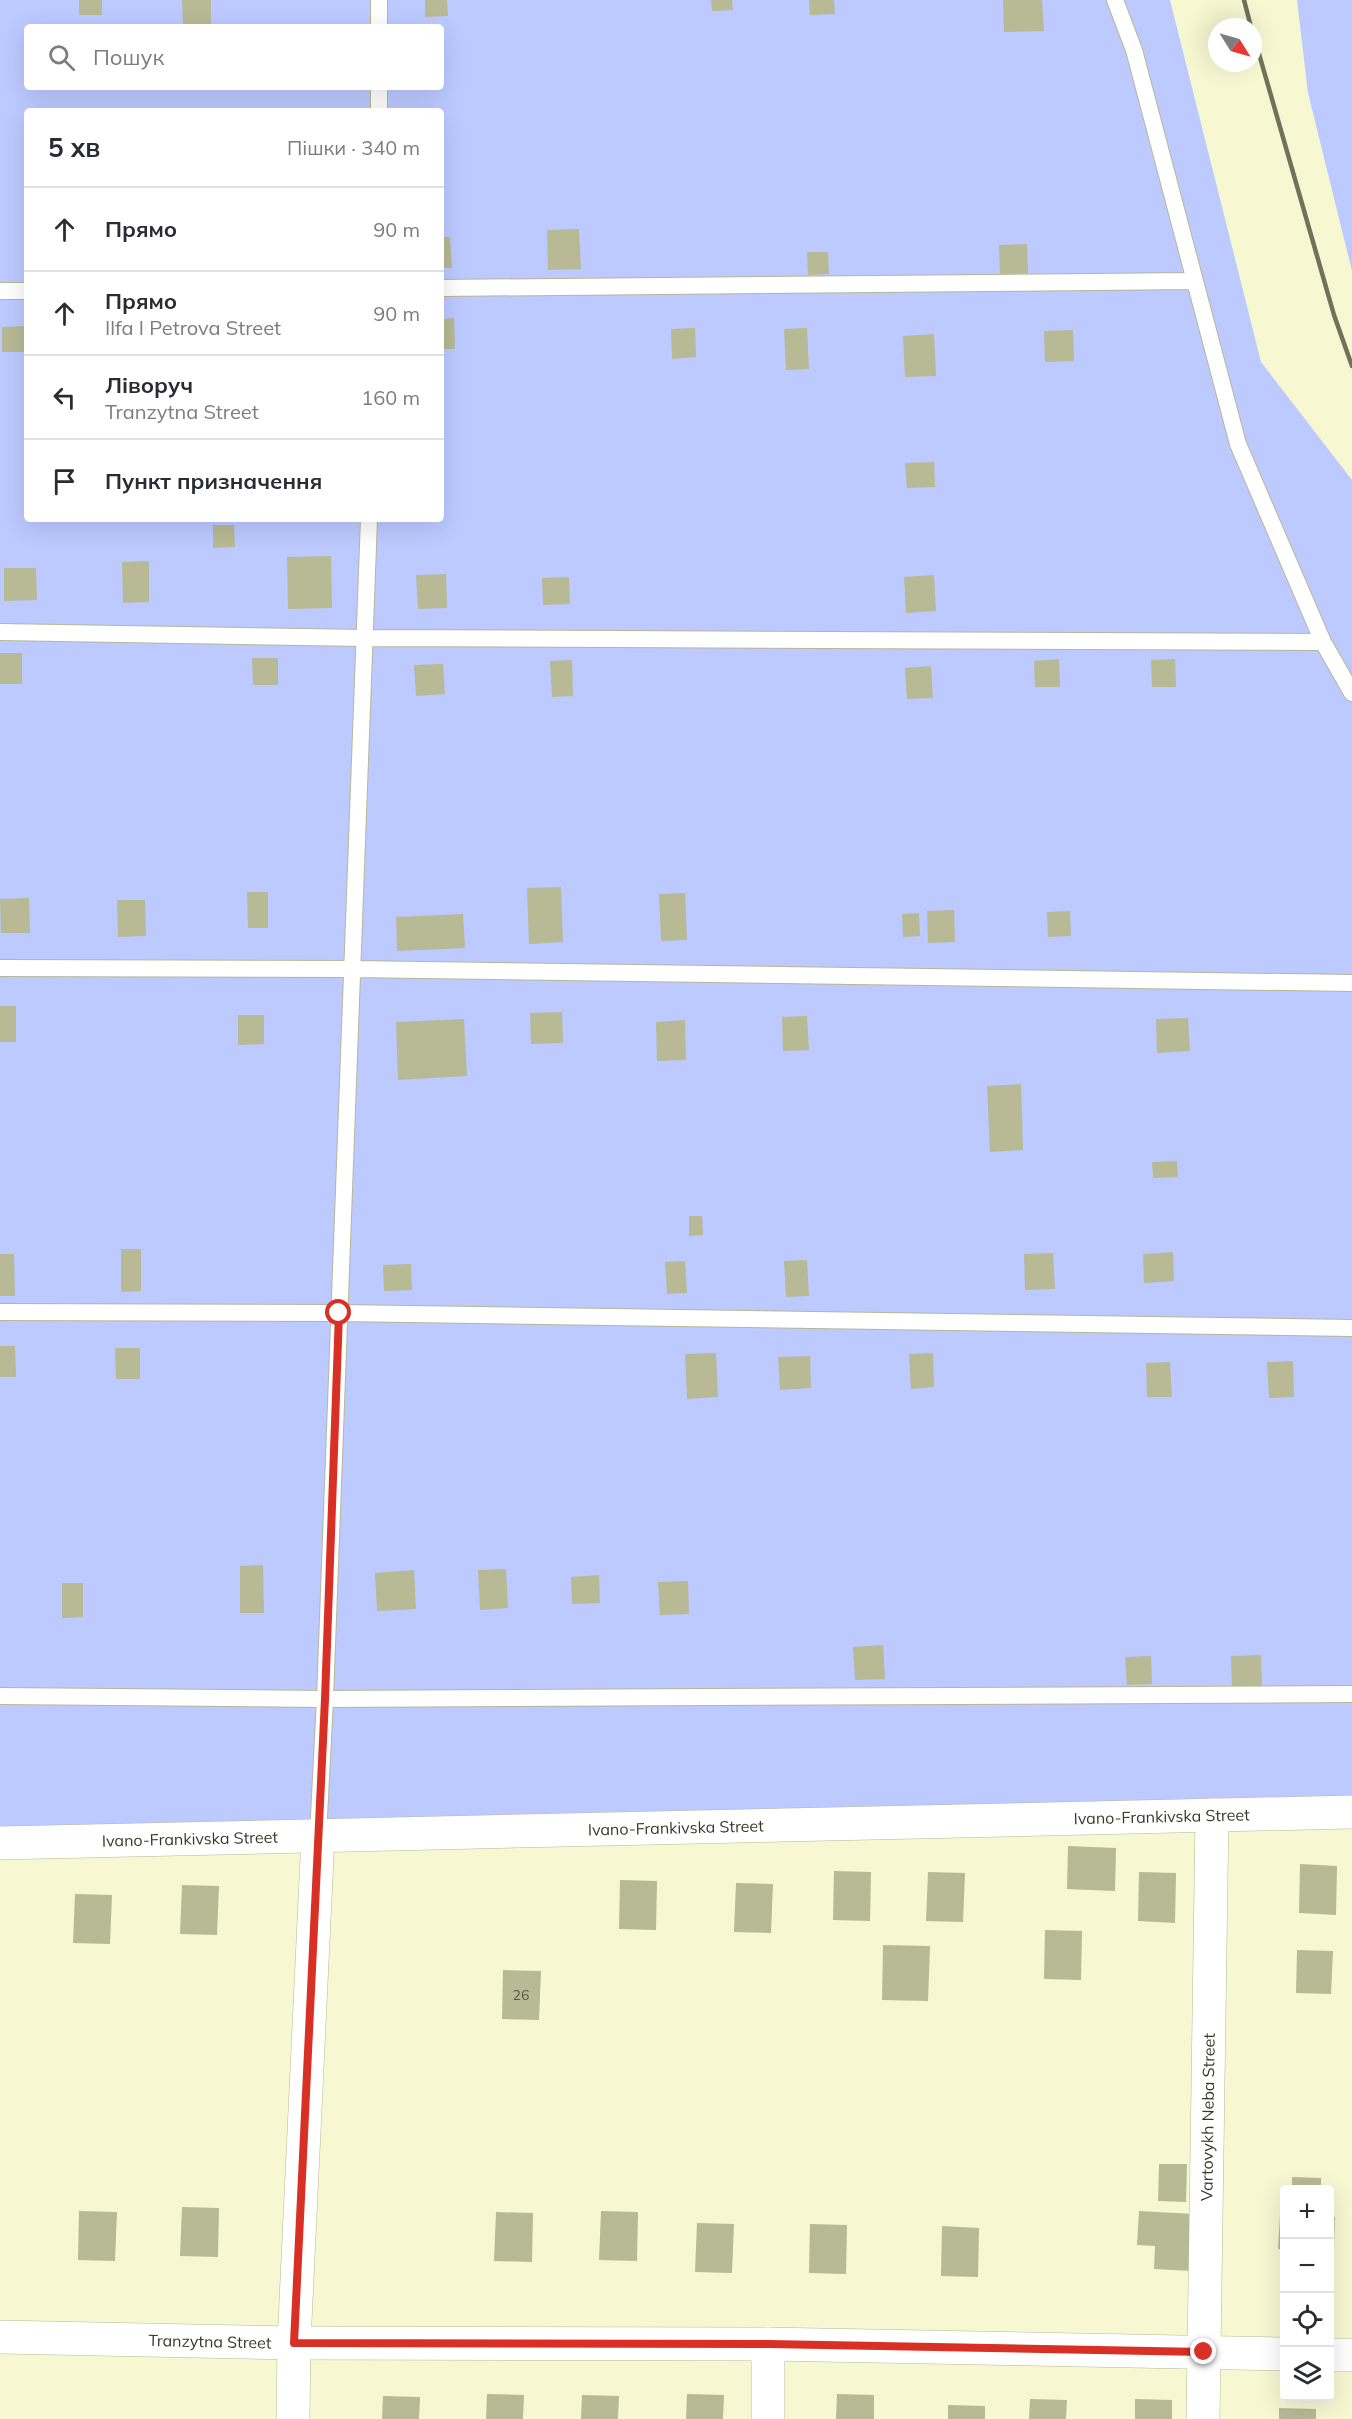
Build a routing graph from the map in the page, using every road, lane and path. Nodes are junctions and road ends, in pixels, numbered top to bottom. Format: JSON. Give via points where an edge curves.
{"nodes":[{"id":1,"x":379,"y":0,"type":"edge"},
{"id":2,"x":1115,"y":0,"type":"edge"},
{"id":3,"x":379,"y":24,"type":"edge"},
{"id":4,"x":379,"y":90,"type":"edge"},
{"id":5,"x":379,"y":108,"type":"edge"},
{"id":6,"x":1193,"y":281,"type":"junction"},
{"id":7,"x":444,"y":288,"type":"edge"},
{"id":8,"x":0,"y":291,"type":"edge"},
{"id":9,"x":24,"y":291,"type":"edge"},
{"id":10,"x":369,"y":522,"type":"edge"},
{"id":11,"x":0,"y":632,"type":"edge"},
{"id":12,"x":365,"y":638,"type":"junction"},
{"id":13,"x":1323,"y":642,"type":"junction"},
{"id":14,"x":1352,"y":693,"type":"edge"},
{"id":15,"x":0,"y":968,"type":"edge"},
{"id":16,"x":352,"y":969,"type":"junction"},
{"id":17,"x":1352,"y":983,"type":"edge"},
{"id":18,"x":0,"y":1312,"type":"edge"},
{"id":19,"x":339,"y":1313,"type":"junction"},
{"id":20,"x":1352,"y":1328,"type":"edge"},
{"id":21,"x":1352,"y":1694,"type":"edge"},
{"id":22,"x":0,"y":1696,"type":"edge"},
{"id":23,"x":325,"y":1699,"type":"junction"},
{"id":24,"x":1352,"y":1812,"type":"edge"},
{"id":25,"x":1212,"y":1815,"type":"junction"},
{"id":26,"x":318,"y":1836,"type":"junction"},
{"id":27,"x":0,"y":1843,"type":"edge"},
{"id":28,"x":0,"y":2337,"type":"edge"},
{"id":29,"x":294,"y":2343,"type":"junction"},
{"id":30,"x":768,"y":2344,"type":"junction"},
{"id":31,"x":1204,"y":2352,"type":"junction"},
{"id":32,"x":1280,"y":2354,"type":"edge"},
{"id":33,"x":1334,"y":2355,"type":"edge"},
{"id":34,"x":1352,"y":2355,"type":"edge"},
{"id":35,"x":293,"y":2419,"type":"edge"},
{"id":36,"x":768,"y":2419,"type":"edge"},
{"id":37,"x":1203,"y":2419,"type":"edge"}],
"edges":[{"from":1,"to":3,"type":"lane"},
{"from":2,"to":6,"type":"lane","via":[[1134,50]]},
{"from":4,"to":5,"type":"lane"},
{"from":6,"to":7,"type":"lane"},
{"from":6,"to":13,"type":"lane","via":[[1238,444]]},
{"from":8,"to":9,"type":"lane"},
{"from":10,"to":12,"type":"lane"},
{"from":11,"to":12,"type":"lane"},
{"from":12,"to":13,"type":"lane"},
{"from":12,"to":16,"type":"lane"},
{"from":13,"to":14,"type":"lane"},
{"from":15,"to":16,"type":"lane"},
{"from":16,"to":17,"type":"lane"},
{"from":16,"to":19,"type":"lane"},
{"from":18,"to":19,"type":"lane"},
{"from":19,"to":20,"type":"lane"},
{"from":19,"to":23,"type":"lane"},
{"from":21,"to":23,"type":"lane"},
{"from":22,"to":23,"type":"lane"},
{"from":23,"to":26,"type":"lane"},
{"from":24,"to":25,"type":"street","name":"Ivano-Frankivska Street"},
{"from":25,"to":26,"type":"street","name":"Ivano-Frankivska Street"},
{"from":25,"to":31,"type":"street","name":"Vartovykh Neba Street"},
{"from":26,"to":27,"type":"street","name":"Ivano-Frankivska Street"},
{"from":26,"to":29,"type":"street"},
{"from":28,"to":29,"type":"street","name":"Tranzytna Street"},
{"from":29,"to":30,"type":"street","name":"Tranzytna Street"},
{"from":29,"to":35,"type":"street"},
{"from":30,"to":31,"type":"street","name":"Tranzytna Street"},
{"from":30,"to":36,"type":"street"},
{"from":31,"to":32,"type":"street","name":"Tranzytna Street"},
{"from":31,"to":37,"type":"street","name":"Vartovykh Neba Street"},
{"from":33,"to":34,"type":"street"}]}
